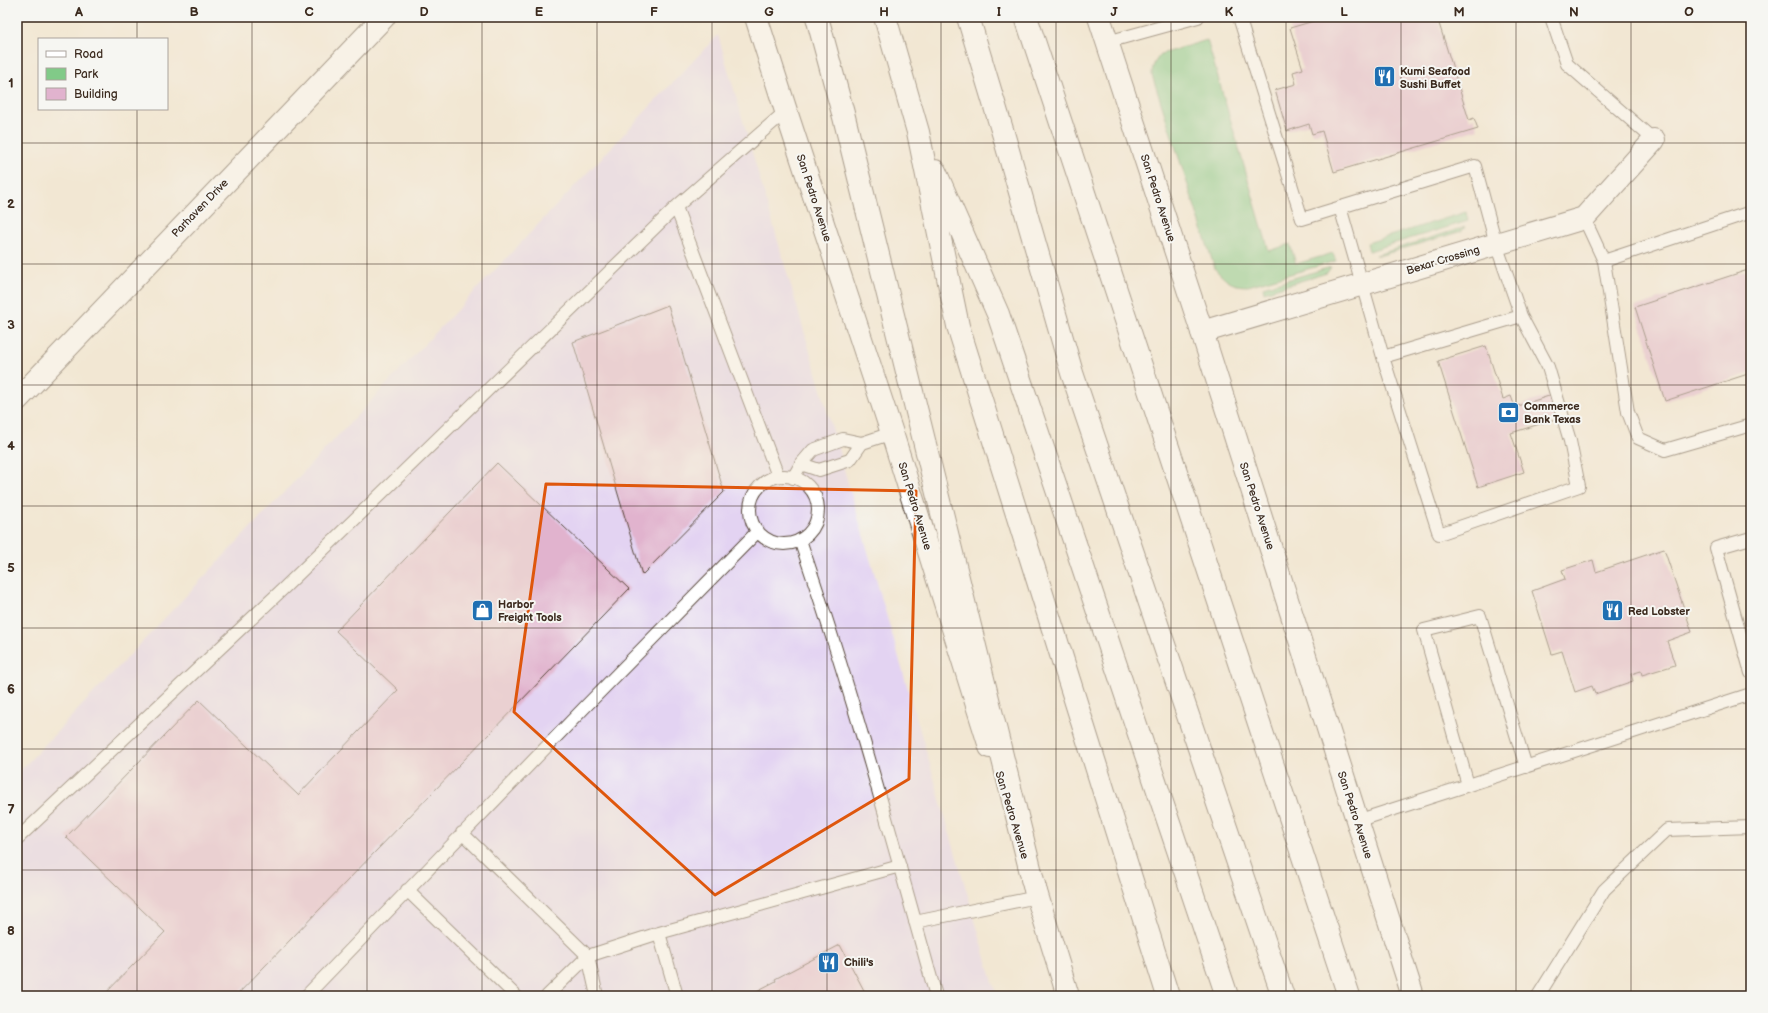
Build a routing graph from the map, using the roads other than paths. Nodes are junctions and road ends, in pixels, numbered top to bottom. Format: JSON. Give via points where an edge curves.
{"nodes":[{"id":1,"x":384,"y":17,"type":"edge"},
{"id":2,"x":756,"y":17,"type":"edge"},
{"id":3,"x":817,"y":17,"type":"edge"},
{"id":4,"x":885,"y":17,"type":"edge"},
{"id":5,"x":968,"y":17,"type":"edge"},
{"id":6,"x":1026,"y":17,"type":"edge"},
{"id":7,"x":1099,"y":17,"type":"edge"},
{"id":8,"x":1198,"y":17,"type":"edge"},
{"id":9,"x":1239,"y":17,"type":"edge"},
{"id":10,"x":1551,"y":17,"type":"edge"},
{"id":11,"x":1107,"y":42,"type":"junction"},
{"id":12,"x":786,"y":111,"type":"junction"},
{"id":13,"x":918,"y":132,"type":"junction"},
{"id":14,"x":1654,"y":140,"type":"joint"},
{"id":15,"x":676,"y":207,"type":"junction"},
{"id":16,"x":1340,"y":207,"type":"junction"},
{"id":17,"x":1751,"y":212,"type":"edge"},
{"id":18,"x":1584,"y":218,"type":"junction"},
{"id":19,"x":1496,"y":244,"type":"junction"},
{"id":20,"x":1604,"y":261,"type":"junction"},
{"id":21,"x":1362,"y":284,"type":"junction"},
{"id":22,"x":1521,"y":316,"type":"junction"},
{"id":23,"x":1202,"y":332,"type":"junction"},
{"id":24,"x":1383,"y":357,"type":"junction"},
{"id":25,"x":17,"y":400,"type":"edge"},
{"id":26,"x":1751,"y":425,"type":"edge"},
{"id":27,"x":892,"y":433,"type":"junction"},
{"id":28,"x":862,"y":443,"type":"junction"},
{"id":29,"x":802,"y":464,"type":"junction"},
{"id":30,"x":778,"y":476,"type":"junction"},
{"id":31,"x":793,"y":478,"type":"junction"},
{"id":32,"x":758,"y":531,"type":"junction"},
{"id":33,"x":1751,"y":538,"type":"edge"},
{"id":34,"x":800,"y":540,"type":"junction"},
{"id":35,"x":1751,"y":673,"type":"edge"},
{"id":36,"x":1751,"y":694,"type":"edge"},
{"id":37,"x":1526,"y":767,"type":"junction"},
{"id":38,"x":1468,"y":785,"type":"junction"},
{"id":39,"x":1357,"y":821,"type":"junction"},
{"id":40,"x":1751,"y":827,"type":"edge"},
{"id":41,"x":462,"y":833,"type":"junction"},
{"id":42,"x":17,"y":839,"type":"edge"},
{"id":43,"x":900,"y":866,"type":"junction"},
{"id":44,"x":407,"y":890,"type":"junction"},
{"id":45,"x":1037,"y":897,"type":"junction"},
{"id":46,"x":915,"y":922,"type":"junction"},
{"id":47,"x":659,"y":933,"type":"junction"},
{"id":48,"x":588,"y":956,"type":"junction"},
{"id":49,"x":306,"y":996,"type":"edge"},
{"id":50,"x":516,"y":996,"type":"edge"},
{"id":51,"x":547,"y":996,"type":"edge"},
{"id":52,"x":597,"y":996,"type":"edge"},
{"id":53,"x":677,"y":996,"type":"edge"},
{"id":54,"x":936,"y":996,"type":"edge"},
{"id":55,"x":1068,"y":996,"type":"edge"},
{"id":56,"x":1168,"y":996,"type":"edge"},
{"id":57,"x":1227,"y":996,"type":"edge"},
{"id":58,"x":1283,"y":996,"type":"edge"},
{"id":59,"x":1348,"y":996,"type":"edge"},
{"id":60,"x":1413,"y":996,"type":"edge"},
{"id":61,"x":1538,"y":996,"type":"edge"}],
"edges":[{"from":1,"to":25,"type":"main road","name":"Parhaven Drive"},
{"from":2,"to":12,"type":"main road","name":"San Pedro Avenue"},
{"from":3,"to":45,"type":"main road"},
{"from":4,"to":13,"type":"main road"},
{"from":5,"to":58,"type":"main road","via":[[1072,373]]},
{"from":6,"to":59,"type":"main road"},
{"from":7,"to":11,"type":"main road","name":"San Pedro Avenue"},
{"from":8,"to":11,"type":"lane"},
{"from":9,"to":16,"type":"lane","via":[[1302,218]]},
{"from":10,"to":14,"type":"lane","via":[[1567,64]]},
{"from":11,"to":23,"type":"main road","name":"San Pedro Avenue"},
{"from":12,"to":15,"type":"lane"},
{"from":12,"to":27,"type":"main road","name":"San Pedro Avenue"},
{"from":13,"to":56,"type":"main road","via":[[958,326]]},
{"from":13,"to":57,"type":"main road","via":[[998,314]]},
{"from":14,"to":18,"type":"main road"},
{"from":15,"to":30,"type":"lane"},
{"from":15,"to":42,"type":"lane","via":[[284,588]]},
{"from":16,"to":19,"type":"lane","via":[[1475,166]]},
{"from":16,"to":21,"type":"lane"},
{"from":17,"to":20,"type":"lane"},
{"from":18,"to":19,"type":"main road","name":"Bexar Crossing"},
{"from":18,"to":20,"type":"lane"},
{"from":19,"to":21,"type":"main road","name":"Bexar Crossing"},
{"from":19,"to":22,"type":"lane"},
{"from":20,"to":26,"type":"lane","via":[[1628,412],[1638,438],[1664,450]]},
{"from":21,"to":23,"type":"main road","name":"Bexar Crossing"},
{"from":21,"to":24,"type":"lane"},
{"from":22,"to":24,"type":"lane"},
{"from":22,"to":24,"type":"lane","via":[[1548,367],[1570,441],[1580,486],[1439,534]]},
{"from":23,"to":39,"type":"main road","name":"San Pedro Avenue"},
{"from":27,"to":28,"type":"lane"},
{"from":27,"to":45,"type":"main road","name":"San Pedro Avenue"},
{"from":28,"to":29,"type":"lane","via":[[843,439],[813,450]]},
{"from":28,"to":29,"type":"lane","via":[[850,460],[819,470]]},
{"from":29,"to":31,"type":"lane"},
{"from":30,"to":31,"type":"lane"},
{"from":30,"to":32,"type":"lane","via":[[768,480],[753,496],[750,506],[751,517]]},
{"from":31,"to":34,"type":"lane","via":[[810,487],[819,508],[812,530]]},
{"from":32,"to":34,"type":"lane","via":[[771,542],[781,544]]},
{"from":32,"to":41,"type":"lane"},
{"from":33,"to":35,"type":"lane","via":[[1716,548]]},
{"from":34,"to":43,"type":"lane","via":[[830,625]]},
{"from":36,"to":37,"type":"lane"},
{"from":37,"to":38,"type":"lane"},
{"from":37,"to":38,"type":"lane","via":[[1480,616],[1424,630]]},
{"from":38,"to":39,"type":"lane"},
{"from":39,"to":60,"type":"main road","name":"San Pedro Avenue"},
{"from":40,"to":61,"type":"lane","via":[[1667,830],[1604,890]]},
{"from":41,"to":44,"type":"lane"},
{"from":41,"to":48,"type":"lane"},
{"from":43,"to":46,"type":"lane"},
{"from":43,"to":47,"type":"lane"},
{"from":44,"to":49,"type":"lane"},
{"from":44,"to":50,"type":"lane"},
{"from":45,"to":46,"type":"lane"},
{"from":45,"to":55,"type":"main road","name":"San Pedro Avenue"},
{"from":46,"to":54,"type":"lane"},
{"from":47,"to":48,"type":"lane"},
{"from":47,"to":53,"type":"lane"},
{"from":48,"to":51,"type":"lane"},
{"from":48,"to":52,"type":"lane"}]}
